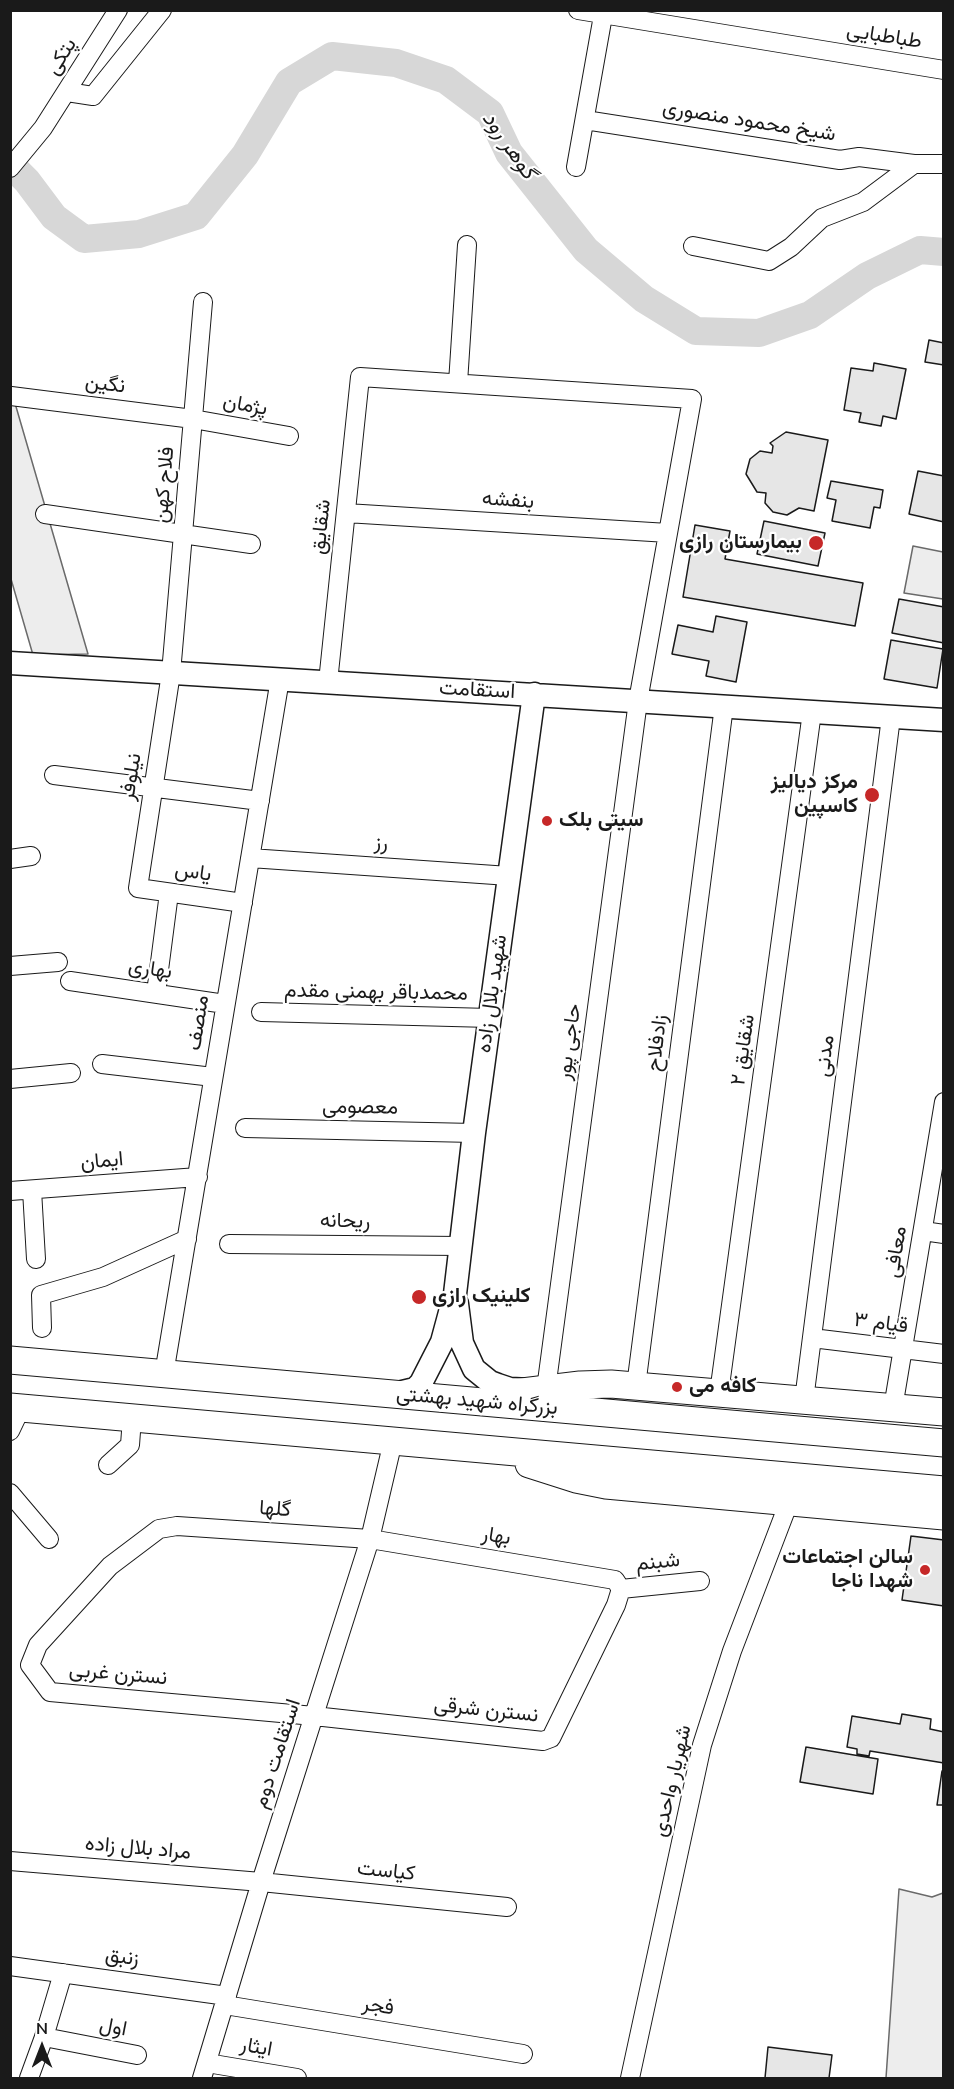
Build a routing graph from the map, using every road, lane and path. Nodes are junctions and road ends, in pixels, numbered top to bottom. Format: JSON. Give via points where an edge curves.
{"nodes":[{"id":1,"x":118,"y":10,"type":"edge"},
{"id":2,"x":162,"y":10,"type":"edge"},
{"id":3,"x":578,"y":10,"type":"edge"},
{"id":4,"x":604,"y":13,"type":"edge"},
{"id":5,"x":944,"y":70,"type":"edge"},
{"id":6,"x":67,"y":92,"type":"junction"},
{"id":7,"x":585,"y":120,"type":"junction"},
{"id":8,"x":914,"y":164,"type":"junction"},
{"id":9,"x":944,"y":164,"type":"edge"},
{"id":10,"x":576,"y":167,"type":"dead end"},
{"id":11,"x":10,"y":168,"type":"edge"},
{"id":12,"x":467,"y":245,"type":"dead end"},
{"id":13,"x":693,"y":246,"type":"dead end"},
{"id":14,"x":203,"y":302,"type":"dead end"},
{"id":15,"x":458,"y":383,"type":"junction"},
{"id":16,"x":11,"y":396,"type":"edge"},
{"id":17,"x":193,"y":419,"type":"junction"},
{"id":18,"x":289,"y":436,"type":"dead end"},
{"id":19,"x":346,"y":513,"type":"junction"},
{"id":20,"x":45,"y":514,"type":"dead end"},
{"id":21,"x":668,"y":533,"type":"junction"},
{"id":22,"x":183,"y":535,"type":"junction"},
{"id":23,"x":251,"y":544,"type":"dead end"},
{"id":24,"x":10,"y":663,"type":"edge"},
{"id":25,"x":171,"y":673,"type":"junction"},
{"id":26,"x":280,"y":679,"type":"junction"},
{"id":27,"x":328,"y":682,"type":"junction"},
{"id":28,"x":534,"y":694,"type":"junction"},
{"id":29,"x":638,"y":701,"type":"junction"},
{"id":30,"x":724,"y":706,"type":"junction"},
{"id":31,"x":812,"y":712,"type":"junction"},
{"id":32,"x":891,"y":717,"type":"junction"},
{"id":33,"x":944,"y":720,"type":"edge"},
{"id":34,"x":54,"y":775,"type":"dead end"},
{"id":35,"x":153,"y":787,"type":"junction"},
{"id":36,"x":260,"y":801,"type":"junction"},
{"id":37,"x":31,"y":856,"type":"dead end"},
{"id":38,"x":250,"y":858,"type":"junction"},
{"id":39,"x":10,"y":859,"type":"edge"},
{"id":40,"x":509,"y":876,"type":"junction"},
{"id":41,"x":138,"y":888,"type":"joint"},
{"id":42,"x":169,"y":893,"type":"junction"},
{"id":43,"x":243,"y":903,"type":"junction"},
{"id":44,"x":58,"y":962,"type":"dead end"},
{"id":45,"x":10,"y":966,"type":"edge"},
{"id":46,"x":70,"y":981,"type":"dead end"},
{"id":47,"x":156,"y":993,"type":"junction"},
{"id":48,"x":225,"y":1004,"type":"junction"},
{"id":49,"x":261,"y":1012,"type":"dead end"},
{"id":50,"x":490,"y":1018,"type":"junction"},
{"id":51,"x":102,"y":1064,"type":"dead end"},
{"id":52,"x":71,"y":1073,"type":"dead end"},
{"id":53,"x":213,"y":1077,"type":"junction"},
{"id":54,"x":10,"y":1079,"type":"edge"},
{"id":55,"x":944,"y":1102,"type":"edge"},
{"id":56,"x":245,"y":1128,"type":"dead end"},
{"id":57,"x":474,"y":1133,"type":"junction"},
{"id":58,"x":198,"y":1177,"type":"junction"},
{"id":59,"x":32,"y":1190,"type":"junction"},
{"id":60,"x":10,"y":1191,"type":"edge"},
{"id":61,"x":922,"y":1232,"type":"junction"},
{"id":62,"x":944,"y":1234,"type":"edge"},
{"id":63,"x":187,"y":1239,"type":"junction"},
{"id":64,"x":229,"y":1244,"type":"dead end"},
{"id":65,"x":461,"y":1246,"type":"junction"},
{"id":66,"x":36,"y":1259,"type":"dead end"},
{"id":67,"x":455,"y":1294,"type":"junction"},
{"id":68,"x":42,"y":1328,"type":"dead end"},
{"id":69,"x":812,"y":1338,"type":"junction"},
{"id":70,"x":903,"y":1350,"type":"junction"},
{"id":71,"x":944,"y":1354,"type":"edge"},
{"id":72,"x":10,"y":1360,"type":"edge"},
{"id":73,"x":164,"y":1374,"type":"junction"},
{"id":74,"x":636,"y":1386,"type":"junction"},
{"id":75,"x":546,"y":1389,"type":"junction"},
{"id":76,"x":719,"y":1393,"type":"junction"},
{"id":77,"x":391,"y":1394,"type":"junction"},
{"id":78,"x":457,"y":1400,"type":"junction"},
{"id":79,"x":804,"y":1400,"type":"junction"},
{"id":80,"x":893,"y":1408,"type":"junction"},
{"id":81,"x":944,"y":1412,"type":"edge"},
{"id":82,"x":14,"y":1415,"type":"edge"},
{"id":83,"x":132,"y":1418,"type":"junction"},
{"id":84,"x":393,"y":1441,"type":"junction"},
{"id":85,"x":944,"y":1443,"type":"edge"},
{"id":86,"x":482,"y":1449,"type":"junction"},
{"id":87,"x":108,"y":1465,"type":"dead end"},
{"id":88,"x":944,"y":1490,"type":"edge"},
{"id":89,"x":10,"y":1493,"type":"edge"},
{"id":90,"x":789,"y":1502,"type":"junction"},
{"id":91,"x":944,"y":1516,"type":"edge"},
{"id":92,"x":177,"y":1526,"type":"joint"},
{"id":93,"x":49,"y":1539,"type":"dead end"},
{"id":94,"x":370,"y":1539,"type":"junction"},
{"id":95,"x":700,"y":1581,"type":"dead end"},
{"id":96,"x":618,"y":1584,"type":"junction"},
{"id":97,"x":314,"y":1716,"type":"junction"},
{"id":98,"x":10,"y":1861,"type":"edge"},
{"id":99,"x":261,"y":1882,"type":"junction"},
{"id":100,"x":507,"y":1906,"type":"dead end"},
{"id":101,"x":10,"y":1966,"type":"edge"},
{"id":102,"x":63,"y":1973,"type":"junction"},
{"id":103,"x":226,"y":2000,"type":"junction"},
{"id":104,"x":44,"y":2037,"type":"junction"},
{"id":105,"x":523,"y":2054,"type":"dead end"},
{"id":106,"x":137,"y":2055,"type":"dead end"},
{"id":107,"x":204,"y":2071,"type":"edge"},
{"id":108,"x":29,"y":2079,"type":"edge"},
{"id":109,"x":297,"y":2079,"type":"edge"},
{"id":110,"x":630,"y":2079,"type":"edge"}],
"edges":[{"from":1,"to":6,"type":"street","name":"پتکی"},
{"from":2,"to":6,"type":"street","via":[[93,96]]},
{"from":3,"to":4,"type":"street","name":"طباطبایی"},
{"from":4,"to":5,"type":"street","name":"طباطبایی"},
{"from":4,"to":7,"type":"street"},
{"from":6,"to":11,"type":"street","name":"پتکی"},
{"from":7,"to":8,"type":"street","name":"شیخ محمود منصوری","via":[[840,160],[859,158]]},
{"from":7,"to":10,"type":"street"},
{"from":8,"to":9,"type":"street","name":"شیخ محمود منصوری"},
{"from":8,"to":13,"type":"street","via":[[863,202],[822,218],[769,261]]},
{"from":12,"to":15,"type":"street"},
{"from":14,"to":17,"type":"street","name":"فلاح کهن"},
{"from":15,"to":19,"type":"street","name":"شقایق","via":[[360,376]]},
{"from":15,"to":21,"type":"street","via":[[692,399]]},
{"from":16,"to":17,"type":"street","name":"نگین"},
{"from":17,"to":18,"type":"street","name":"پژمان"},
{"from":17,"to":22,"type":"street","name":"فلاح کهن"},
{"from":19,"to":21,"type":"street","name":"بنفشه"},
{"from":19,"to":27,"type":"street","name":"شقایق"},
{"from":20,"to":22,"type":"street"},
{"from":21,"to":29,"type":"street"},
{"from":22,"to":23,"type":"street"},
{"from":22,"to":25,"type":"street","name":"فلاح کهن"},
{"from":24,"to":25,"type":"main road","name":"استقامت"},
{"from":25,"to":26,"type":"main road","name":"استقامت"},
{"from":25,"to":35,"type":"street","name":"نیلوفر"},
{"from":26,"to":27,"type":"main road","name":"استقامت"},
{"from":26,"to":36,"type":"street","name":"منصف"},
{"from":27,"to":28,"type":"main road","name":"استقامت"},
{"from":28,"to":29,"type":"main road","name":"استقامت"},
{"from":28,"to":40,"type":"main road","name":"شهید بلال زاده"},
{"from":29,"to":30,"type":"main road","name":"استقامت"},
{"from":29,"to":75,"type":"street","name":"حاجی پور"},
{"from":30,"to":31,"type":"main road","name":"استقامت"},
{"from":30,"to":74,"type":"street","name":"زادفلاح"},
{"from":31,"to":32,"type":"main road","name":"استقامت"},
{"from":31,"to":76,"type":"street","name":"شقایق ۲"},
{"from":32,"to":33,"type":"main road","name":"استقامت"},
{"from":32,"to":69,"type":"street","name":"مدنی"},
{"from":34,"to":35,"type":"street"},
{"from":35,"to":36,"type":"street"},
{"from":35,"to":41,"type":"street","name":"نیلوفر"},
{"from":36,"to":38,"type":"street","name":"منصف"},
{"from":37,"to":39,"type":"street"},
{"from":38,"to":40,"type":"street","name":"رز"},
{"from":38,"to":43,"type":"street","name":"منصف"},
{"from":40,"to":50,"type":"main road","name":"شهید بلال زاده"},
{"from":41,"to":42,"type":"street","name":"یاس"},
{"from":42,"to":43,"type":"street","name":"یاس"},
{"from":42,"to":47,"type":"street"},
{"from":43,"to":48,"type":"street","name":"منصف"},
{"from":44,"to":45,"type":"street"},
{"from":46,"to":47,"type":"street","name":"بهاری"},
{"from":47,"to":48,"type":"street","name":"بهاری"},
{"from":48,"to":53,"type":"street","name":"منصف"},
{"from":49,"to":50,"type":"street","name":"محمدباقر بهمنی مقدم"},
{"from":50,"to":57,"type":"main road","name":"شهید بلال زاده"},
{"from":51,"to":53,"type":"street"},
{"from":52,"to":54,"type":"street"},
{"from":53,"to":58,"type":"street","name":"منصف"},
{"from":55,"to":61,"type":"street","name":"معافی"},
{"from":56,"to":57,"type":"street","name":"معصومی"},
{"from":57,"to":65,"type":"main road","name":"شهید بلال زاده"},
{"from":58,"to":59,"type":"street","name":"ایمان"},
{"from":58,"to":63,"type":"street","name":"منصف"},
{"from":59,"to":60,"type":"street","name":"ایمان"},
{"from":59,"to":66,"type":"street"},
{"from":61,"to":62,"type":"street"},
{"from":61,"to":70,"type":"street","name":"معافی"},
{"from":63,"to":68,"type":"street","via":[[103,1277],[41,1295]]},
{"from":63,"to":73,"type":"street","name":"منصف"},
{"from":64,"to":65,"type":"street","name":"ریحانه"},
{"from":65,"to":67,"type":"main road","name":"شهید بلال زاده"},
{"from":67,"to":75,"type":"main road","name":"شهید بلال زاده","via":[[462,1343],[474,1369],[490,1382],[510,1389]]},
{"from":67,"to":77,"type":"main road","name":"شهید بلال زاده","via":[[442,1342],[421,1383],[416,1389]]},
{"from":69,"to":70,"type":"street","name":"قیام ۳"},
{"from":69,"to":79,"type":"street","name":"مدنی"},
{"from":70,"to":71,"type":"street","name":"قیام ۳"},
{"from":70,"to":80,"type":"street","name":"معافی"},
{"from":72,"to":73,"type":"highway","name":"بزرگراه شهید بهشتی"},
{"from":73,"to":77,"type":"highway","name":"بزرگراه شهید بهشتی"},
{"from":74,"to":75,"type":"highway","via":[[602,1384]]},
{"from":74,"to":76,"type":"highway"},
{"from":75,"to":78,"type":"highway"},
{"from":76,"to":79,"type":"highway"},
{"from":77,"to":78,"type":"highway","name":"بزرگراه شهید بهشتی"},
{"from":78,"to":85,"type":"highway","name":"بزرگراه شهید بهشتی"},
{"from":79,"to":80,"type":"highway"},
{"from":80,"to":81,"type":"highway"},
{"from":82,"to":83,"type":"highway"},
{"from":83,"to":84,"type":"highway"},
{"from":83,"to":87,"type":"street","via":[[130,1445]]},
{"from":84,"to":86,"type":"highway"},
{"from":84,"to":94,"type":"street","name":"استقامت دوم"},
{"from":86,"to":88,"type":"highway"},
{"from":86,"to":90,"type":"highway","via":[[592,1483]]},
{"from":89,"to":93,"type":"street"},
{"from":90,"to":91,"type":"highway"},
{"from":90,"to":110,"type":"street","name":"شهریار واحدی","via":[[732,1652],[702,1745]]},
{"from":92,"to":94,"type":"street","name":"گلها"},
{"from":92,"to":97,"type":"street","name":"نسترن غربی","via":[[159,1529],[110,1566],[38,1645],[30,1665],[36,1676],[50,1692]]},
{"from":94,"to":96,"type":"street","name":"بهار"},
{"from":94,"to":97,"type":"street","name":"استقامت دوم"},
{"from":95,"to":96,"type":"street","name":"شبنم"},
{"from":96,"to":97,"type":"street","name":"نسترن شرقی","via":[[616,1605],[551,1738],[543,1741]]},
{"from":97,"to":99,"type":"street","name":"استقامت دوم"},
{"from":98,"to":99,"type":"street","name":"مراد بلال زاده"},
{"from":99,"to":100,"type":"street","name":"کیاست"},
{"from":99,"to":103,"type":"street","name":"استقامت دوم"},
{"from":101,"to":102,"type":"street","name":"زنبق"},
{"from":102,"to":103,"type":"street","name":"زنبق"},
{"from":102,"to":104,"type":"street"},
{"from":103,"to":105,"type":"street","name":"فجر"},
{"from":103,"to":107,"type":"street","name":"استقامت دوم"},
{"from":104,"to":106,"type":"street","name":"اول"},
{"from":104,"to":108,"type":"street"},
{"from":107,"to":109,"type":"street","name":"ایثار"}]}
